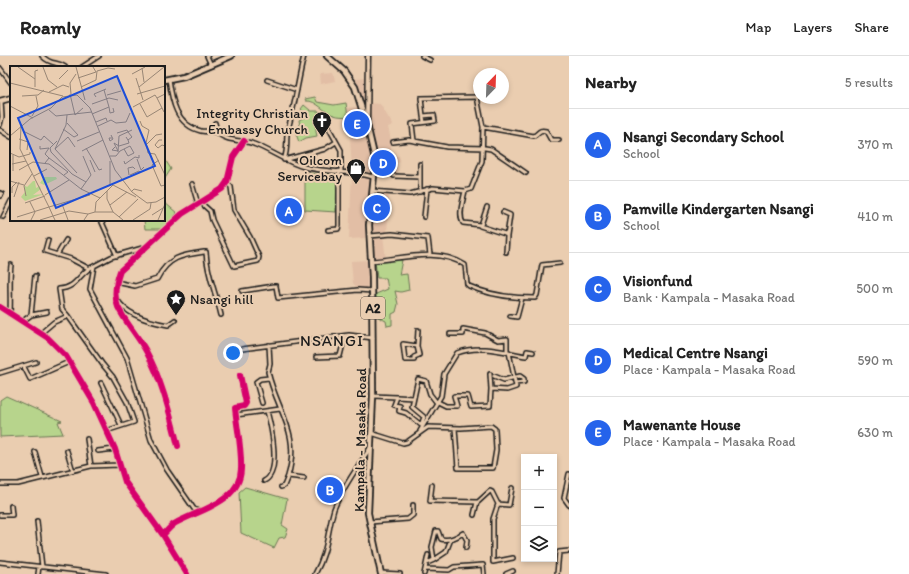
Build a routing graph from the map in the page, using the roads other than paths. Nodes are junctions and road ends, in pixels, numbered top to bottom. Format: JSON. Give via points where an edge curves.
{"nodes":[{"id":1,"x":42,"y":56,"type":"edge"},
{"id":2,"x":98,"y":56,"type":"edge"},
{"id":3,"x":207,"y":56,"type":"edge"},
{"id":4,"x":231,"y":56,"type":"edge"},
{"id":5,"x":304,"y":56,"type":"edge"},
{"id":6,"x":327,"y":56,"type":"edge"},
{"id":7,"x":368,"y":56,"type":"edge"},
{"id":8,"x":422,"y":56,"type":"edge"},
{"id":9,"x":430,"y":60,"type":"dead end"},
{"id":10,"x":211,"y":65,"type":"junction"},
{"id":11,"x":63,"y":66,"type":"edge"},
{"id":12,"x":83,"y":66,"type":"edge"},
{"id":13,"x":0,"y":68,"type":"edge"},
{"id":14,"x":167,"y":79,"type":"edge"},
{"id":15,"x":267,"y":80,"type":"dead end"},
{"id":16,"x":10,"y":82,"type":"edge"},
{"id":17,"x":297,"y":90,"type":"junction"},
{"id":18,"x":473,"y":97,"type":"edge"},
{"id":19,"x":10,"y":98,"type":"edge"},
{"id":20,"x":0,"y":101,"type":"edge"},
{"id":21,"x":479,"y":104,"type":"edge"},
{"id":22,"x":423,"y":116,"type":"junction"},
{"id":23,"x":424,"y":122,"type":"junction"},
{"id":24,"x":215,"y":123,"type":"dead end"},
{"id":25,"x":326,"y":123,"type":"dead end"},
{"id":26,"x":0,"y":125,"type":"edge"},
{"id":27,"x":367,"y":125,"type":"junction"},
{"id":28,"x":484,"y":126,"type":"junction"},
{"id":29,"x":0,"y":130,"type":"edge"},
{"id":30,"x":217,"y":132,"type":"junction"},
{"id":31,"x":10,"y":136,"type":"edge"},
{"id":32,"x":414,"y":140,"type":"junction"},
{"id":33,"x":559,"y":140,"type":"dead end"},
{"id":34,"x":244,"y":141,"type":"junction"},
{"id":35,"x":336,"y":142,"type":"junction"},
{"id":36,"x":393,"y":142,"type":"dead end"},
{"id":37,"x":482,"y":147,"type":"junction"},
{"id":38,"x":284,"y":160,"type":"junction"},
{"id":39,"x":420,"y":164,"type":"dead end"},
{"id":40,"x":340,"y":171,"type":"junction"},
{"id":41,"x":526,"y":173,"type":"dead end"},
{"id":42,"x":394,"y":176,"type":"dead end"},
{"id":43,"x":373,"y":177,"type":"junction"},
{"id":44,"x":420,"y":177,"type":"junction"},
{"id":45,"x":227,"y":182,"type":"junction"},
{"id":46,"x":192,"y":184,"type":"dead end"},
{"id":47,"x":427,"y":189,"type":"junction"},
{"id":48,"x":372,"y":191,"type":"junction"},
{"id":49,"x":465,"y":191,"type":"junction"},
{"id":50,"x":0,"y":192,"type":"edge"},
{"id":51,"x":420,"y":192,"type":"junction"},
{"id":52,"x":0,"y":196,"type":"edge"},
{"id":53,"x":10,"y":203,"type":"edge"},
{"id":54,"x":199,"y":203,"type":"junction"},
{"id":55,"x":487,"y":207,"type":"dead end"},
{"id":56,"x":503,"y":212,"type":"dead end"},
{"id":57,"x":3,"y":217,"type":"dead end"},
{"id":58,"x":424,"y":217,"type":"dead end"},
{"id":59,"x":101,"y":221,"type":"edge"},
{"id":60,"x":479,"y":226,"type":"junction"},
{"id":61,"x":328,"y":230,"type":"dead end"},
{"id":62,"x":370,"y":236,"type":"junction"},
{"id":63,"x":507,"y":236,"type":"junction"},
{"id":64,"x":48,"y":240,"type":"dead end"},
{"id":65,"x":66,"y":240,"type":"dead end"},
{"id":66,"x":146,"y":247,"type":"junction"},
{"id":67,"x":506,"y":252,"type":"dead end"},
{"id":68,"x":57,"y":255,"type":"junction"},
{"id":69,"x":430,"y":255,"type":"junction"},
{"id":70,"x":117,"y":256,"type":"junction"},
{"id":71,"x":372,"y":261,"type":"junction"},
{"id":72,"x":560,"y":263,"type":"dead end"},
{"id":73,"x":11,"y":265,"type":"dead end"},
{"id":74,"x":94,"y":266,"type":"junction"},
{"id":75,"x":88,"y":268,"type":"junction"},
{"id":76,"x":35,"y":276,"type":"dead end"},
{"id":77,"x":116,"y":282,"type":"junction"},
{"id":78,"x":242,"y":291,"type":"dead end"},
{"id":79,"x":372,"y":291,"type":"junction"},
{"id":80,"x":116,"y":295,"type":"junction"},
{"id":81,"x":522,"y":298,"type":"junction"},
{"id":82,"x":0,"y":307,"type":"edge"},
{"id":83,"x":47,"y":312,"type":"dead end"},
{"id":84,"x":10,"y":314,"type":"junction"},
{"id":85,"x":32,"y":315,"type":"junction"},
{"id":86,"x":221,"y":315,"type":"dead end"},
{"id":87,"x":68,"y":316,"type":"junction"},
{"id":88,"x":510,"y":316,"type":"dead end"},
{"id":89,"x":175,"y":320,"type":"dead end"},
{"id":90,"x":23,"y":321,"type":"junction"},
{"id":91,"x":418,"y":330,"type":"dead end"},
{"id":92,"x":41,"y":333,"type":"junction"},
{"id":93,"x":450,"y":334,"type":"dead end"},
{"id":94,"x":344,"y":336,"type":"junction"},
{"id":95,"x":373,"y":338,"type":"junction"},
{"id":96,"x":269,"y":345,"type":"junction"},
{"id":97,"x":417,"y":346,"type":"junction"},
{"id":98,"x":242,"y":349,"type":"dead end"},
{"id":99,"x":508,"y":352,"type":"junction"},
{"id":100,"x":533,"y":352,"type":"dead end"},
{"id":101,"x":316,"y":357,"type":"dead end"},
{"id":102,"x":36,"y":362,"type":"dead end"},
{"id":103,"x":69,"y":362,"type":"junction"},
{"id":104,"x":24,"y":367,"type":"junction"},
{"id":105,"x":0,"y":373,"type":"edge"},
{"id":106,"x":490,"y":374,"type":"dead end"},
{"id":107,"x":240,"y":375,"type":"dead end"},
{"id":108,"x":494,"y":376,"type":"dead end"},
{"id":109,"x":269,"y":378,"type":"junction"},
{"id":110,"x":101,"y":383,"type":"dead end"},
{"id":111,"x":516,"y":384,"type":"junction"},
{"id":112,"x":492,"y":389,"type":"junction"},
{"id":113,"x":373,"y":396,"type":"junction"},
{"id":114,"x":397,"y":397,"type":"junction"},
{"id":115,"x":414,"y":398,"type":"junction"},
{"id":116,"x":437,"y":402,"type":"junction"},
{"id":117,"x":262,"y":403,"type":"dead end"},
{"id":118,"x":280,"y":409,"type":"junction"},
{"id":119,"x":267,"y":411,"type":"junction"},
{"id":120,"x":236,"y":415,"type":"junction"},
{"id":121,"x":121,"y":425,"type":"junction"},
{"id":122,"x":455,"y":428,"type":"junction"},
{"id":123,"x":106,"y":431,"type":"junction"},
{"id":124,"x":419,"y":432,"type":"junction"},
{"id":125,"x":371,"y":433,"type":"junction"},
{"id":126,"x":87,"y":439,"type":"dead end"},
{"id":127,"x":178,"y":446,"type":"dead end"},
{"id":128,"x":115,"y":448,"type":"junction"},
{"id":129,"x":370,"y":448,"type":"junction"},
{"id":130,"x":68,"y":451,"type":"dead end"},
{"id":131,"x":98,"y":451,"type":"dead end"},
{"id":132,"x":35,"y":452,"type":"dead end"},
{"id":133,"x":119,"y":465,"type":"junction"},
{"id":134,"x":91,"y":466,"type":"junction"},
{"id":135,"x":73,"y":471,"type":"junction"},
{"id":136,"x":569,"y":474,"type":"edge"},
{"id":137,"x":288,"y":476,"type":"junction"},
{"id":138,"x":42,"y":477,"type":"junction"},
{"id":139,"x":304,"y":478,"type":"dead end"},
{"id":140,"x":264,"y":481,"type":"dead end"},
{"id":141,"x":0,"y":484,"type":"edge"},
{"id":142,"x":432,"y":485,"type":"dead end"},
{"id":143,"x":281,"y":486,"type":"dead end"},
{"id":144,"x":512,"y":488,"type":"dead end"},
{"id":145,"x":476,"y":502,"type":"junction"},
{"id":146,"x":498,"y":504,"type":"junction"},
{"id":147,"x":413,"y":505,"type":"dead end"},
{"id":148,"x":569,"y":505,"type":"edge"},
{"id":149,"x":11,"y":506,"type":"dead end"},
{"id":150,"x":200,"y":510,"type":"junction"},
{"id":151,"x":474,"y":514,"type":"dead end"},
{"id":152,"x":0,"y":515,"type":"edge"},
{"id":153,"x":37,"y":521,"type":"dead end"},
{"id":154,"x":370,"y":522,"type":"junction"},
{"id":155,"x":163,"y":535,"type":"junction"},
{"id":156,"x":451,"y":539,"type":"junction"},
{"id":157,"x":466,"y":548,"type":"dead end"},
{"id":158,"x":569,"y":551,"type":"edge"},
{"id":159,"x":428,"y":555,"type":"dead end"},
{"id":160,"x":512,"y":558,"type":"dead end"},
{"id":161,"x":434,"y":560,"type":"junction"},
{"id":162,"x":0,"y":562,"type":"edge"},
{"id":163,"x":427,"y":563,"type":"junction"},
{"id":164,"x":40,"y":567,"type":"junction"},
{"id":165,"x":426,"y":569,"type":"junction"},
{"id":166,"x":514,"y":571,"type":"dead end"},
{"id":167,"x":38,"y":574,"type":"edge"},
{"id":168,"x":100,"y":574,"type":"edge"},
{"id":169,"x":106,"y":574,"type":"edge"},
{"id":170,"x":187,"y":574,"type":"edge"},
{"id":171,"x":315,"y":574,"type":"edge"},
{"id":172,"x":381,"y":574,"type":"edge"},
{"id":173,"x":400,"y":574,"type":"edge"},
{"id":174,"x":424,"y":574,"type":"edge"},
{"id":175,"x":484,"y":574,"type":"edge"},
{"id":176,"x":506,"y":574,"type":"edge"},
{"id":177,"x":557,"y":574,"type":"edge"}],
"edges":[{"from":1,"to":11,"type":"street","via":[[49,63]]},
{"from":2,"to":12,"type":"street"},
{"from":3,"to":10,"type":"street"},
{"from":4,"to":10,"type":"main road"},
{"from":5,"to":17,"type":"street"},
{"from":6,"to":27,"type":"main road","name":"Kampala - Masaka Road","number":"A2","via":[[338,64],[349,78]]},
{"from":7,"to":27,"type":"main road"},
{"from":8,"to":9,"type":"street"},
{"from":10,"to":14,"type":"main road","via":[[184,76]]},
{"from":13,"to":16,"type":"street"},
{"from":14,"to":30,"type":"street","via":[[175,109],[183,121],[200,131]]},
{"from":15,"to":17,"type":"street"},
{"from":17,"to":38,"type":"street","via":[[287,130],[288,147]]},
{"from":18,"to":22,"type":"street","via":[[421,98]]},
{"from":19,"to":20,"type":"main road"},
{"from":20,"to":26,"type":"street"},
{"from":21,"to":28,"type":"street"},
{"from":22,"to":23,"type":"street"},
{"from":22,"to":23,"type":"street","via":[[434,115],[435,121]]},
{"from":23,"to":32,"type":"street","via":[[412,124]]},
{"from":24,"to":30,"type":"street"},
{"from":25,"to":35,"type":"street"},
{"from":27,"to":43,"type":"main road","name":"Kampala - Masaka Road","number":"A2","via":[[374,156]]},
{"from":28,"to":33,"type":"street","via":[[534,136],[542,130],[546,131],[551,140]]},
{"from":28,"to":37,"type":"street"},
{"from":29,"to":31,"type":"street"},
{"from":30,"to":34,"type":"street","via":[[223,138]]},
{"from":32,"to":36,"type":"street"},
{"from":32,"to":37,"type":"street","via":[[447,147]]},
{"from":34,"to":38,"type":"street"},
{"from":34,"to":45,"type":"street","via":[[233,157]]},
{"from":35,"to":38,"type":"street","via":[[325,149]]},
{"from":35,"to":40,"type":"street","via":[[341,150]]},
{"from":37,"to":41,"type":"street","via":[[491,149]]},
{"from":37,"to":49,"type":"street","via":[[479,171],[471,189]]},
{"from":38,"to":40,"type":"street","via":[[306,168]]},
{"from":39,"to":44,"type":"street"},
{"from":40,"to":43,"type":"street","via":[[359,172]]},
{"from":40,"to":61,"type":"street","via":[[339,226]]},
{"from":42,"to":44,"type":"street"},
{"from":43,"to":48,"type":"main road","name":"Kampala - Masaka Road","number":"A2"},
{"from":44,"to":51,"type":"street"},
{"from":45,"to":54,"type":"street","via":[[222,189]]},
{"from":45,"to":54,"type":"street","via":[[231,187],[234,210],[259,257],[258,261],[234,266],[210,211]]},
{"from":46,"to":54,"type":"street"},
{"from":47,"to":49,"type":"street"},
{"from":47,"to":51,"type":"street"},
{"from":47,"to":58,"type":"street"},
{"from":48,"to":51,"type":"street","via":[[410,194]]},
{"from":48,"to":62,"type":"main road","name":"Kampala - Masaka Road","number":"A2"},
{"from":49,"to":60,"type":"street","via":[[461,211],[462,222]]},
{"from":50,"to":52,"type":"street"},
{"from":53,"to":57,"type":"street"},
{"from":54,"to":66,"type":"street","via":[[182,214]]},
{"from":55,"to":60,"type":"street"},
{"from":56,"to":63,"type":"street","via":[[510,215]]},
{"from":59,"to":70,"type":"street"},
{"from":60,"to":63,"type":"street"},
{"from":62,"to":69,"type":"street","via":[[428,238]]},
{"from":62,"to":71,"type":"main road","name":"Kampala - Masaka Road","number":"A2"},
{"from":63,"to":67,"type":"street"},
{"from":64,"to":68,"type":"street","via":[[44,251]]},
{"from":65,"to":68,"type":"street"},
{"from":66,"to":70,"type":"street"},
{"from":66,"to":77,"type":"street","via":[[120,271]]},
{"from":68,"to":75,"type":"street"},
{"from":69,"to":71,"type":"street"},
{"from":69,"to":81,"type":"street","via":[[465,265],[467,284],[472,287]]},
{"from":70,"to":74,"type":"street"},
{"from":71,"to":79,"type":"main road","name":"Kampala - Masaka Road","number":"A2"},
{"from":72,"to":81,"type":"street","via":[[542,265],[537,295],[534,298]]},
{"from":73,"to":84,"type":"street"},
{"from":74,"to":75,"type":"street"},
{"from":74,"to":150,"type":"street","via":[[90,289],[127,358],[151,440],[194,509]]},
{"from":75,"to":87,"type":"street","via":[[76,283],[59,289],[62,309]]},
{"from":76,"to":85,"type":"street"},
{"from":77,"to":80,"type":"street"},
{"from":77,"to":86,"type":"street","via":[[135,286],[157,278],[162,268],[181,255],[206,252],[211,286],[218,299]]},
{"from":78,"to":79,"type":"street","via":[[276,286],[278,298],[358,290]]},
{"from":79,"to":95,"type":"main road","name":"Kampala - Masaka Road","number":"A2"},
{"from":80,"to":89,"type":"street","via":[[123,305],[143,318],[168,325]]},
{"from":80,"to":127,"type":"street","via":[[118,307],[147,352],[161,386]]},
{"from":81,"to":88,"type":"street","via":[[517,317]]},
{"from":82,"to":84,"type":"street"},
{"from":83,"to":85,"type":"street"},
{"from":84,"to":90,"type":"street"},
{"from":85,"to":90,"type":"street"},
{"from":87,"to":92,"type":"street","via":[[54,322]]},
{"from":87,"to":121,"type":"street","via":[[113,377],[128,402],[134,422]]},
{"from":90,"to":92,"type":"street"},
{"from":91,"to":97,"type":"street"},
{"from":92,"to":103,"type":"street","via":[[56,344]]},
{"from":93,"to":99,"type":"street","via":[[463,334],[463,330],[485,333],[498,340],[507,339]]},
{"from":94,"to":95,"type":"street","via":[[353,334]]},
{"from":94,"to":96,"type":"street"},
{"from":94,"to":101,"type":"street","via":[[340,356]]},
{"from":95,"to":113,"type":"main road","name":"Kampala - Masaka Road","number":"A2"},
{"from":96,"to":98,"type":"street"},
{"from":96,"to":109,"type":"street"},
{"from":97,"to":97,"type":"street","via":[[419,354],[414,356],[414,360],[405,360],[403,344]]},
{"from":99,"to":100,"type":"street","via":[[526,356],[527,351]]},
{"from":99,"to":111,"type":"street"},
{"from":99,"to":116,"type":"street","via":[[474,349],[457,353],[444,374],[441,396]]},
{"from":102,"to":104,"type":"street"},
{"from":103,"to":104,"type":"street","via":[[30,379]]},
{"from":103,"to":123,"type":"street","via":[[94,403]]},
{"from":104,"to":105,"type":"street"},
{"from":106,"to":112,"type":"street"},
{"from":107,"to":120,"type":"street","via":[[246,404],[236,407]]},
{"from":108,"to":111,"type":"street","via":[[499,380]]},
{"from":109,"to":117,"type":"street","via":[[256,382]]},
{"from":109,"to":118,"type":"street"},
{"from":110,"to":121,"type":"street"},
{"from":111,"to":112,"type":"street","via":[[507,390]]},
{"from":112,"to":116,"type":"street","via":[[490,406],[471,407],[468,396],[454,396],[457,406],[446,406]]},
{"from":113,"to":114,"type":"street"},
{"from":113,"to":125,"type":"main road","name":"Kampala - Masaka Road","number":"A2"},
{"from":114,"to":115,"type":"street"},
{"from":114,"to":115,"type":"street","via":[[394,405],[400,406],[399,411],[406,413],[421,425],[424,417],[412,406]]},
{"from":115,"to":116,"type":"street","via":[[418,378],[426,381],[430,394]]},
{"from":116,"to":124,"type":"street"},
{"from":118,"to":119,"type":"street"},
{"from":118,"to":137,"type":"street","via":[[293,445]]},
{"from":119,"to":120,"type":"street"},
{"from":119,"to":140,"type":"street","via":[[273,433],[274,453],[270,476]]},
{"from":120,"to":150,"type":"street","via":[[241,450],[240,480],[224,500]]},
{"from":121,"to":123,"type":"street"},
{"from":122,"to":122,"type":"street","via":[[494,427],[496,450],[493,468],[458,468]]},
{"from":122,"to":124,"type":"street","via":[[428,427]]},
{"from":123,"to":128,"type":"street"},
{"from":124,"to":125,"type":"street","via":[[403,443]]},
{"from":125,"to":129,"type":"main road","name":"Kampala - Masaka Road","number":"A2"},
{"from":126,"to":134,"type":"street"},
{"from":128,"to":131,"type":"street"},
{"from":128,"to":133,"type":"street"},
{"from":129,"to":154,"type":"main road","name":"Kampala - Masaka Road","number":"A2"},
{"from":129,"to":171,"type":"street","via":[[338,502],[328,544]]},
{"from":130,"to":135,"type":"street"},
{"from":132,"to":138,"type":"street"},
{"from":133,"to":134,"type":"street"},
{"from":133,"to":155,"type":"street","via":[[131,493]]},
{"from":134,"to":135,"type":"street"},
{"from":135,"to":138,"type":"street"},
{"from":136,"to":148,"type":"street","via":[[564,498]]},
{"from":137,"to":139,"type":"street"},
{"from":137,"to":143,"type":"street","via":[[284,486]]},
{"from":138,"to":141,"type":"street","via":[[18,484]]},
{"from":142,"to":145,"type":"street","via":[[430,501]]},
{"from":144,"to":146,"type":"street","via":[[508,505]]},
{"from":145,"to":146,"type":"street","via":[[481,501],[490,491]]},
{"from":145,"to":151,"type":"street"},
{"from":146,"to":160,"type":"street","via":[[493,519],[493,562]]},
{"from":147,"to":154,"type":"street","via":[[413,514],[408,519]]},
{"from":149,"to":152,"type":"street","via":[[12,515]]},
{"from":150,"to":155,"type":"street","via":[[173,525]]},
{"from":153,"to":164,"type":"street"},
{"from":154,"to":172,"type":"main road","name":"Kampala - Masaka Road","number":"A2"},
{"from":155,"to":170,"type":"street"},
{"from":156,"to":157,"type":"street","via":[[463,533]]},
{"from":156,"to":161,"type":"street","via":[[446,552]]},
{"from":156,"to":161,"type":"street","via":[[441,539],[436,531],[432,547]]},
{"from":158,"to":177,"type":"street","via":[[559,552]]},
{"from":159,"to":163,"type":"street"},
{"from":161,"to":163,"type":"street"},
{"from":162,"to":164,"type":"street"},
{"from":163,"to":165,"type":"street"},
{"from":164,"to":167,"type":"street"},
{"from":164,"to":168,"type":"street"},
{"from":165,"to":174,"type":"street"},
{"from":165,"to":175,"type":"street","via":[[449,570],[454,567],[483,565]]},
{"from":166,"to":176,"type":"street"},
{"from":168,"to":169,"type":"street"},
{"from":172,"to":173,"type":"street"}]}
